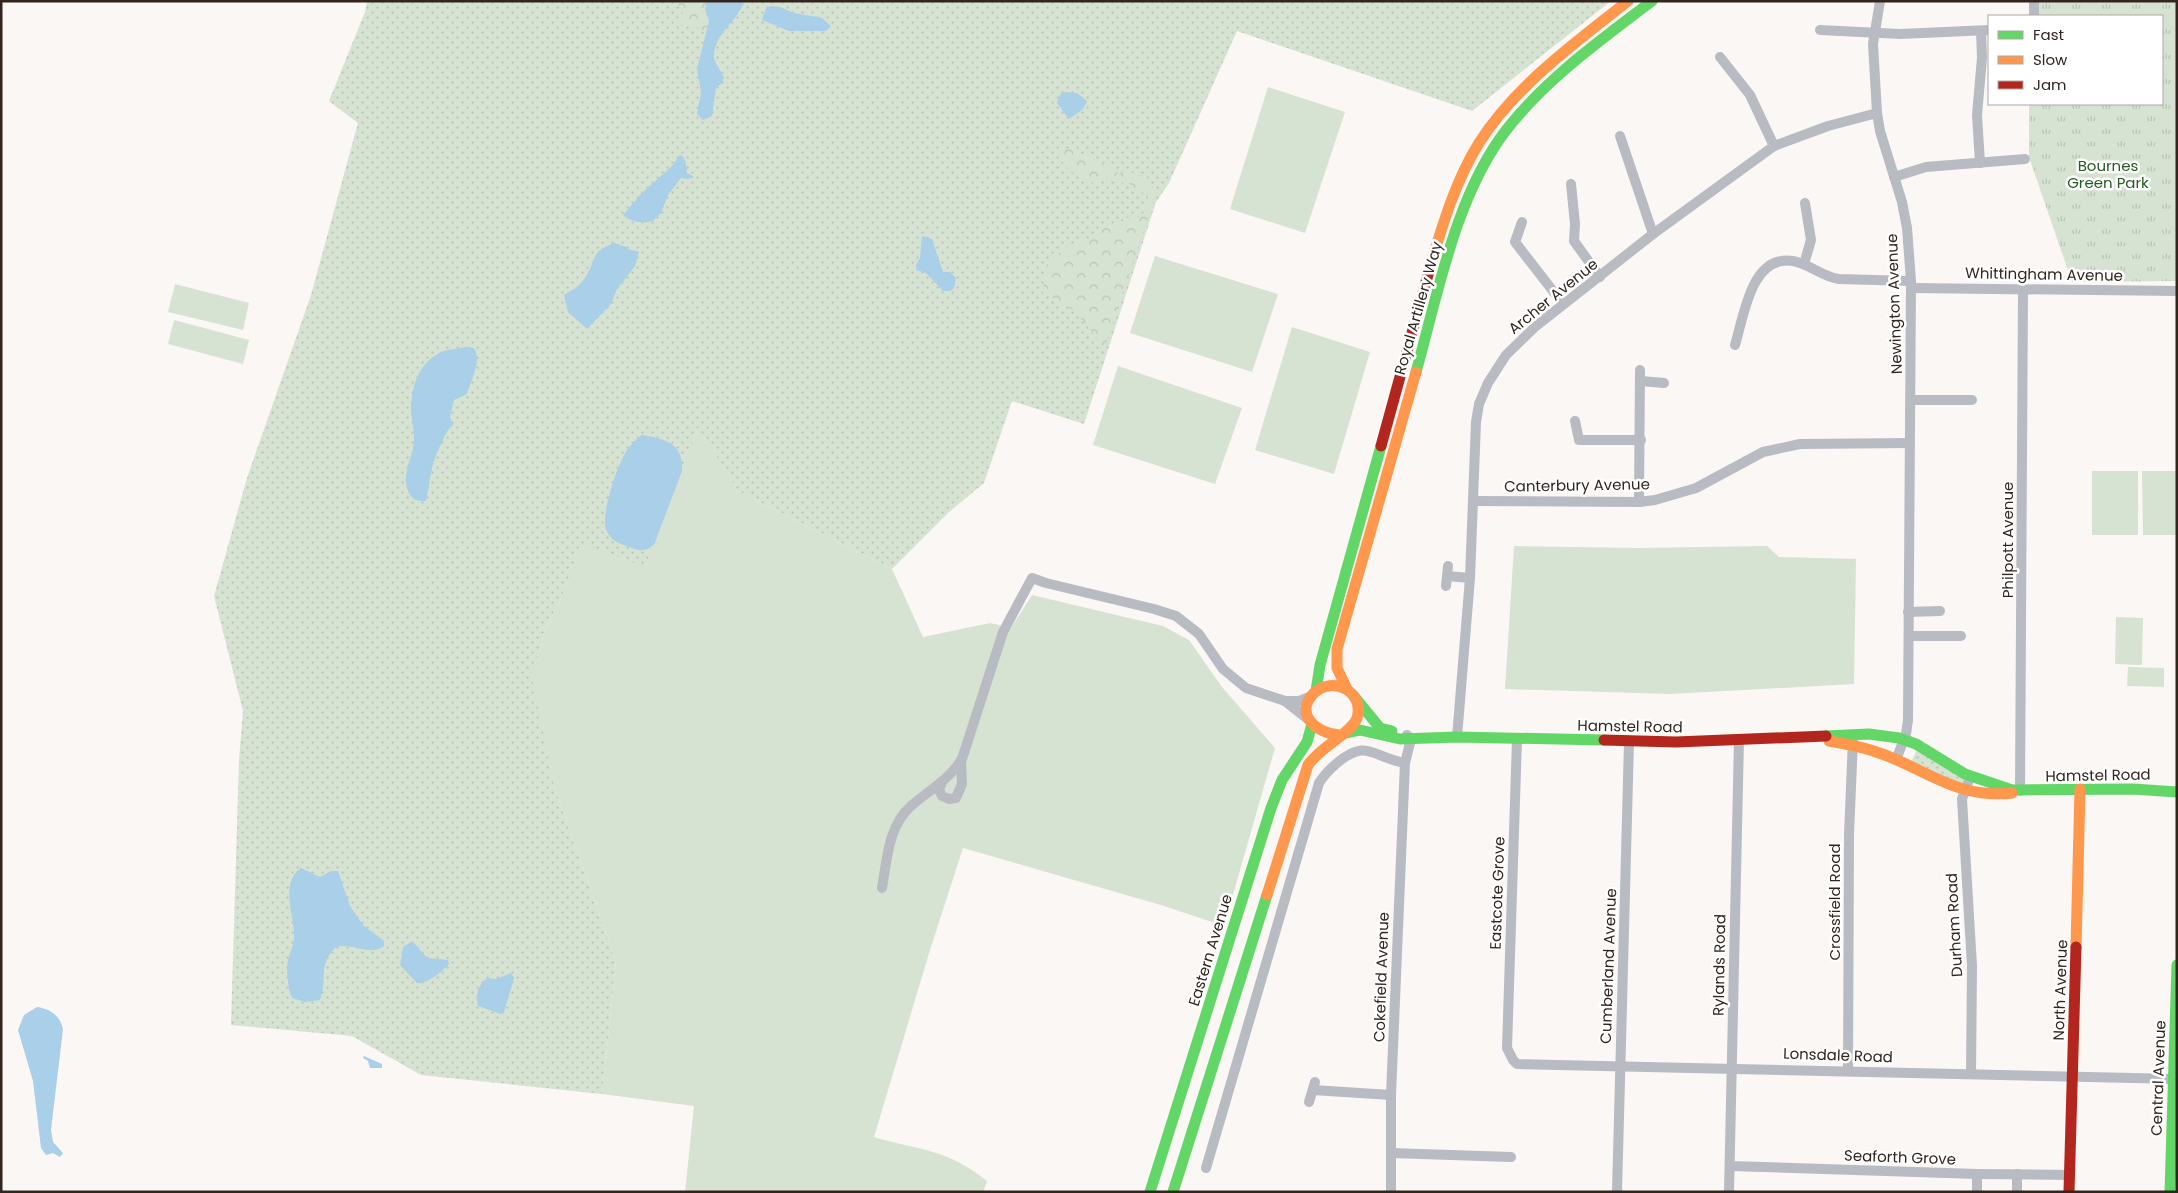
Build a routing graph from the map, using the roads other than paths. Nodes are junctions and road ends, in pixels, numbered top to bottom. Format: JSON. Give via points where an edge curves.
{"nodes":[{"id":1,"x":1628,"y":1,"type":"edge"},
{"id":2,"x":1652,"y":1,"type":"edge"},
{"id":3,"x":1880,"y":1,"type":"edge"},
{"id":4,"x":2034,"y":1,"type":"edge"},
{"id":5,"x":2034,"y":15,"type":"edge"},
{"id":6,"x":1820,"y":30,"type":"dead end"},
{"id":7,"x":1985,"y":30,"type":"edge"},
{"id":8,"x":1874,"y":34,"type":"junction"},
{"id":9,"x":1720,"y":57,"type":"dead end"},
{"id":10,"x":1877,"y":113,"type":"junction"},
{"id":11,"x":1620,"y":136,"type":"dead end"},
{"id":12,"x":1774,"y":146,"type":"junction"},
{"id":13,"x":2025,"y":159,"type":"dead end"},
{"id":14,"x":1980,"y":163,"type":"junction"},
{"id":15,"x":1894,"y":176,"type":"junction"},
{"id":16,"x":1571,"y":184,"type":"dead end"},
{"id":17,"x":1805,"y":203,"type":"dead end"},
{"id":18,"x":1522,"y":222,"type":"dead end"},
{"id":19,"x":1653,"y":234,"type":"junction"},
{"id":20,"x":1804,"y":264,"type":"junction"},
{"id":21,"x":1600,"y":277,"type":"junction"},
{"id":22,"x":1911,"y":284,"type":"junction"},
{"id":23,"x":2023,"y":289,"type":"junction"},
{"id":24,"x":2177,"y":291,"type":"edge"},
{"id":25,"x":1563,"y":304,"type":"junction"},
{"id":26,"x":1735,"y":344,"type":"dead end"},
{"id":27,"x":1640,"y":370,"type":"dead end"},
{"id":28,"x":1641,"y":382,"type":"junction"},
{"id":29,"x":1664,"y":383,"type":"dead end"},
{"id":30,"x":1911,"y":400,"type":"junction"},
{"id":31,"x":1972,"y":400,"type":"dead end"},
{"id":32,"x":1576,"y":421,"type":"dead end"},
{"id":33,"x":1641,"y":440,"type":"junction"},
{"id":34,"x":1910,"y":443,"type":"junction"},
{"id":35,"x":1474,"y":501,"type":"junction"},
{"id":36,"x":1639,"y":502,"type":"junction"},
{"id":37,"x":1447,"y":576,"type":"dead end"},
{"id":38,"x":1470,"y":578,"type":"junction"},
{"id":39,"x":1940,"y":611,"type":"dead end"},
{"id":40,"x":1908,"y":612,"type":"junction"},
{"id":41,"x":1909,"y":636,"type":"junction"},
{"id":42,"x":1960,"y":636,"type":"dead end"},
{"id":43,"x":1350,"y":692,"type":"junction"},
{"id":44,"x":1314,"y":694,"type":"junction"},
{"id":45,"x":1285,"y":701,"type":"junction"},
{"id":46,"x":1310,"y":722,"type":"junction"},
{"id":47,"x":1343,"y":734,"type":"junction"},
{"id":48,"x":1391,"y":734,"type":"junction"},
{"id":49,"x":1457,"y":737,"type":"junction"},
{"id":50,"x":1410,"y":739,"type":"junction"},
{"id":51,"x":1517,"y":739,"type":"junction"},
{"id":52,"x":1739,"y":739,"type":"junction"},
{"id":53,"x":1853,"y":740,"type":"junction"},
{"id":54,"x":1904,"y":740,"type":"junction"},
{"id":55,"x":1630,"y":742,"type":"junction"},
{"id":56,"x":962,"y":759,"type":"junction"},
{"id":57,"x":1896,"y":760,"type":"junction"},
{"id":58,"x":1405,"y":764,"type":"junction"},
{"id":59,"x":1970,"y":777,"type":"junction"},
{"id":60,"x":942,"y":782,"type":"junction"},
{"id":61,"x":2080,"y":789,"type":"junction"},
{"id":62,"x":1965,"y":791,"type":"junction"},
{"id":63,"x":2020,"y":792,"type":"junction"},
{"id":64,"x":2177,"y":792,"type":"edge"},
{"id":65,"x":882,"y":888,"type":"dead end"},
{"id":66,"x":2177,"y":965,"type":"edge"},
{"id":67,"x":1507,"y":1048,"type":"joint"},
{"id":68,"x":1620,"y":1067,"type":"junction"},
{"id":69,"x":1733,"y":1067,"type":"junction"},
{"id":70,"x":1848,"y":1070,"type":"junction"},
{"id":71,"x":1971,"y":1074,"type":"junction"},
{"id":72,"x":2073,"y":1076,"type":"junction"},
{"id":73,"x":2175,"y":1079,"type":"edge"},
{"id":74,"x":1391,"y":1095,"type":"junction"},
{"id":75,"x":1309,"y":1102,"type":"dead end"},
{"id":76,"x":1391,"y":1153,"type":"junction"},
{"id":77,"x":1512,"y":1157,"type":"dead end"},
{"id":78,"x":1730,"y":1166,"type":"junction"},
{"id":79,"x":1206,"y":1168,"type":"dead end"},
{"id":80,"x":1977,"y":1174,"type":"junction"},
{"id":81,"x":2017,"y":1174,"type":"junction"},
{"id":82,"x":2070,"y":1175,"type":"junction"},
{"id":83,"x":1150,"y":1192,"type":"edge"},
{"id":84,"x":1173,"y":1192,"type":"edge"},
{"id":85,"x":1391,"y":1192,"type":"edge"},
{"id":86,"x":1617,"y":1192,"type":"edge"},
{"id":87,"x":1729,"y":1192,"type":"edge"},
{"id":88,"x":1977,"y":1192,"type":"edge"},
{"id":89,"x":2017,"y":1192,"type":"edge"},
{"id":90,"x":2069,"y":1192,"type":"edge"},
{"id":91,"x":2170,"y":1192,"type":"edge"}],
"edges":[{"from":1,"to":44,"type":"main road","name":"Royal Artillery Way","via":[[1544,69],[1514,98],[1488,130],[1467,165],[1435,251]]},
{"from":2,"to":43,"type":"main road","name":"Royal Artillery Way","via":[[1584,54],[1536,97],[1505,132],[1468,198],[1337,649],[1337,668]]},
{"from":3,"to":8,"type":"street","name":"Newington Avenue"},
{"from":4,"to":5,"type":"street"},
{"from":6,"to":8,"type":"street"},
{"from":7,"to":8,"type":"street"},
{"from":7,"to":14,"type":"street","via":[[1978,115]]},
{"from":8,"to":10,"type":"street","name":"Newington Avenue"},
{"from":9,"to":12,"type":"street","via":[[1750,95]]},
{"from":10,"to":12,"type":"street","name":"Archer Avenue","via":[[1828,126]]},
{"from":10,"to":15,"type":"street","name":"Newington Avenue"},
{"from":11,"to":19,"type":"street"},
{"from":12,"to":19,"type":"street","name":"Archer Avenue"},
{"from":13,"to":14,"type":"street"},
{"from":14,"to":15,"type":"street","via":[[1926,167]]},
{"from":15,"to":22,"type":"street","name":"Newington Avenue","via":[[1907,228]]},
{"from":16,"to":21,"type":"street","via":[[1574,241]]},
{"from":17,"to":20,"type":"street","via":[[1811,240]]},
{"from":18,"to":25,"type":"street","via":[[1515,242]]},
{"from":19,"to":21,"type":"street","name":"Archer Avenue"},
{"from":20,"to":22,"type":"street","name":"Whittingham Avenue","via":[[1840,280]]},
{"from":20,"to":26,"type":"street","via":[[1779,261],[1761,273],[1753,286]]},
{"from":21,"to":25,"type":"street","name":"Archer Avenue"},
{"from":22,"to":23,"type":"street","name":"Whittingham Avenue"},
{"from":22,"to":30,"type":"street","name":"Newington Avenue"},
{"from":23,"to":24,"type":"street","name":"Whittingham Avenue"},
{"from":23,"to":63,"type":"street","name":"Philpott Avenue"},
{"from":25,"to":35,"type":"street","name":"Archer Avenue","via":[[1506,355],[1488,383],[1476,422]]},
{"from":27,"to":28,"type":"street"},
{"from":28,"to":29,"type":"street"},
{"from":28,"to":33,"type":"street"},
{"from":30,"to":31,"type":"street"},
{"from":30,"to":34,"type":"street","name":"Newington Avenue"},
{"from":32,"to":33,"type":"street","via":[[1579,440]]},
{"from":33,"to":36,"type":"street"},
{"from":34,"to":36,"type":"street","name":"Canterbury Avenue","via":[[1784,446],[1742,462],[1696,488]]},
{"from":34,"to":40,"type":"street","name":"Newington Avenue"},
{"from":35,"to":36,"type":"street","name":"Canterbury Avenue"},
{"from":35,"to":38,"type":"street","name":"Archer Avenue"},
{"from":37,"to":38,"type":"street"},
{"from":38,"to":49,"type":"street","name":"Archer Avenue"},
{"from":39,"to":40,"type":"street"},
{"from":40,"to":41,"type":"street","name":"Newington Avenue"},
{"from":41,"to":42,"type":"street"},
{"from":41,"to":54,"type":"street","name":"Newington Avenue","via":[[1908,720]]},
{"from":43,"to":44,"type":"main road","via":[[1332,685]]},
{"from":43,"to":47,"type":"main road","via":[[1358,706],[1357,718]]},
{"from":43,"to":48,"type":"main road","name":"Hamstel Road","via":[[1380,728]]},
{"from":44,"to":45,"type":"street","via":[[1299,701]]},
{"from":44,"to":46,"type":"main road","name":"Eastern Avenue","via":[[1308,704]]},
{"from":45,"to":46,"type":"street"},
{"from":45,"to":56,"type":"street","via":[[1238,683],[1199,634],[1176,616],[1032,578],[1003,632]]},
{"from":46,"to":47,"type":"main road","via":[[1323,734]]},
{"from":46,"to":83,"type":"main road","name":"Eastern Avenue","via":[[1308,742],[1282,780],[1271,808]]},
{"from":47,"to":48,"type":"main road","name":"Hamstel Road","via":[[1360,730]]},
{"from":47,"to":84,"type":"main road","via":[[1318,752],[1306,770]]},
{"from":48,"to":49,"type":"main road","name":"Hamstel Road","via":[[1426,732]]},
{"from":48,"to":50,"type":"main road","name":"Hamstel Road"},
{"from":48,"to":58,"type":"street"},
{"from":49,"to":50,"type":"main road","name":"Hamstel Road"},
{"from":49,"to":51,"type":"main road","name":"Hamstel Road"},
{"from":50,"to":58,"type":"street","name":"Cokefield Avenue"},
{"from":51,"to":55,"type":"main road","name":"Hamstel Road"},
{"from":51,"to":67,"type":"street","name":"Eastcote Grove"},
{"from":52,"to":53,"type":"main road","name":"Hamstel Road"},
{"from":52,"to":55,"type":"main road","name":"Hamstel Road"},
{"from":52,"to":69,"type":"street","name":"Rylands Road"},
{"from":53,"to":54,"type":"main road","name":"Hamstel Road","via":[[1886,736]]},
{"from":53,"to":57,"type":"main road","name":"Hamstel Road"},
{"from":53,"to":70,"type":"street","name":"Crossfield Road"},
{"from":54,"to":57,"type":"street","name":"Newington Avenue"},
{"from":54,"to":59,"type":"main road","name":"Hamstel Road"},
{"from":55,"to":68,"type":"street","name":"Cumberland Avenue"},
{"from":56,"to":60,"type":"street"},
{"from":56,"to":60,"type":"street","via":[[962,784],[956,798],[949,800],[942,796],[939,790]]},
{"from":57,"to":62,"type":"main road","name":"Hamstel Road"},
{"from":58,"to":74,"type":"street","name":"Cokefield Avenue"},
{"from":58,"to":79,"type":"street","via":[[1366,750],[1355,750],[1328,771],[1319,783]]},
{"from":59,"to":62,"type":"street","name":"Durham Road"},
{"from":59,"to":63,"type":"main road","name":"Hamstel Road"},
{"from":60,"to":65,"type":"street","via":[[910,806],[898,822]]},
{"from":61,"to":63,"type":"main road","name":"Hamstel Road"},
{"from":61,"to":64,"type":"main road","name":"Hamstel Road"},
{"from":61,"to":72,"type":"main road","name":"North Avenue"},
{"from":62,"to":63,"type":"main road","name":"Hamstel Road","via":[[1990,796]]},
{"from":62,"to":71,"type":"street","name":"Durham Road","via":[[1962,802],[1972,966]]},
{"from":66,"to":73,"type":"main road","name":"Central Avenue"},
{"from":67,"to":68,"type":"street","name":"Lonsdale Road","via":[[1513,1060],[1523,1065]]},
{"from":68,"to":69,"type":"street","name":"Lonsdale Road"},
{"from":68,"to":86,"type":"street","name":"Cumberland Avenue"},
{"from":69,"to":70,"type":"street","name":"Lonsdale Road"},
{"from":69,"to":78,"type":"street","name":"Rylands Road"},
{"from":70,"to":71,"type":"street","name":"Lonsdale Road"},
{"from":71,"to":72,"type":"street","name":"Lonsdale Road"},
{"from":72,"to":73,"type":"street","name":"Lonsdale Road"},
{"from":72,"to":82,"type":"main road","name":"North Avenue"},
{"from":73,"to":91,"type":"main road","name":"Central Avenue"},
{"from":74,"to":75,"type":"street","via":[[1314,1086]]},
{"from":74,"to":76,"type":"street","name":"Cokefield Avenue"},
{"from":76,"to":77,"type":"street"},
{"from":76,"to":85,"type":"street","name":"Cokefield Avenue"},
{"from":78,"to":80,"type":"street","name":"Seaforth Grove"},
{"from":78,"to":87,"type":"street","name":"Rylands Road"},
{"from":80,"to":81,"type":"street","name":"Seaforth Grove"},
{"from":80,"to":88,"type":"street"},
{"from":81,"to":82,"type":"street","name":"Seaforth Grove"},
{"from":81,"to":89,"type":"street"},
{"from":82,"to":90,"type":"main road","name":"North Avenue"}]}
